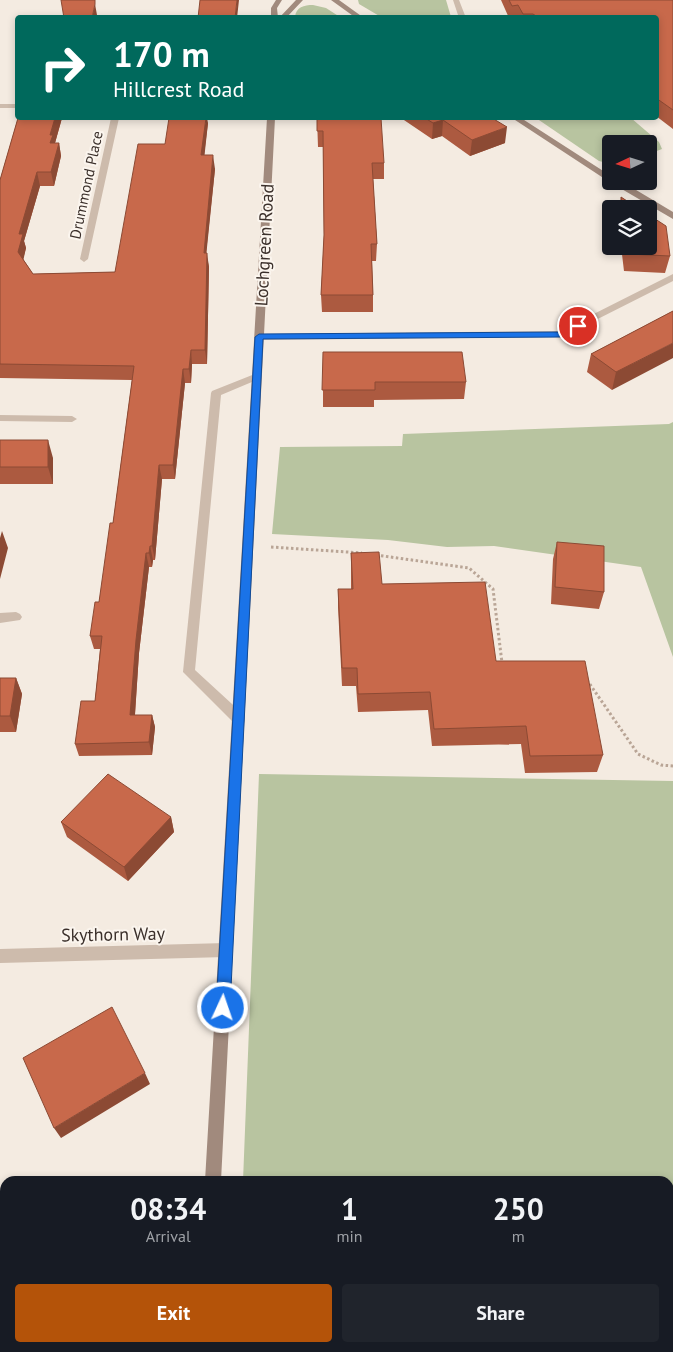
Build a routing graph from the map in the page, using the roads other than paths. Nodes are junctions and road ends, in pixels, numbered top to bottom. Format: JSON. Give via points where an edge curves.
{"nodes":[{"id":1,"x":279,"y":0,"type":"edge"},
{"id":2,"x":300,"y":0,"type":"edge"},
{"id":3,"x":334,"y":0,"type":"edge"},
{"id":4,"x":456,"y":0,"type":"edge"},
{"id":5,"x":275,"y":15,"type":"edge"},
{"id":6,"x":285,"y":15,"type":"edge"},
{"id":7,"x":356,"y":15,"type":"edge"},
{"id":8,"x":462,"y":15,"type":"edge"},
{"id":9,"x":0,"y":106,"type":"edge"},
{"id":10,"x":15,"y":106,"type":"edge"},
{"id":11,"x":116,"y":120,"type":"edge"},
{"id":12,"x":270,"y":120,"type":"edge"},
{"id":13,"x":519,"y":120,"type":"edge"},
{"id":14,"x":602,"y":173,"type":"edge"},
{"id":15,"x":630,"y":190,"type":"edge"},
{"id":16,"x":673,"y":216,"type":"edge"},
{"id":17,"x":84,"y":259,"type":"dead end"},
{"id":18,"x":673,"y":277,"type":"edge"},
{"id":19,"x":259,"y":337,"type":"junction"},
{"id":20,"x":257,"y":376,"type":"junction"},
{"id":21,"x":0,"y":418,"type":"edge"},
{"id":22,"x":72,"y":419,"type":"dead end"},
{"id":23,"x":16,"y":617,"type":"dead end"},
{"id":24,"x":0,"y":618,"type":"edge"},
{"id":25,"x":239,"y":719,"type":"junction"},
{"id":26,"x":226,"y":950,"type":"junction"},
{"id":27,"x":0,"y":956,"type":"edge"},
{"id":28,"x":213,"y":1176,"type":"edge"}],
"edges":[{"from":1,"to":5,"type":"street","via":[[274,8]]},
{"from":2,"to":6,"type":"street"},
{"from":3,"to":7,"type":"street"},
{"from":4,"to":8,"type":"street"},
{"from":9,"to":10,"type":"street"},
{"from":11,"to":17,"type":"street","name":"Drummond Place"},
{"from":12,"to":19,"type":"street","name":"Lochgreen Road"},
{"from":13,"to":14,"type":"street"},
{"from":15,"to":16,"type":"street"},
{"from":18,"to":19,"type":"street","via":[[562,334]]},
{"from":19,"to":20,"type":"street","name":"Lochgreen Road"},
{"from":20,"to":25,"type":"street","name":"Lochgreen Road"},
{"from":20,"to":25,"type":"street","via":[[216,393],[189,672]]},
{"from":21,"to":22,"type":"street"},
{"from":23,"to":24,"type":"street"},
{"from":25,"to":26,"type":"street","name":"Lochgreen Road"},
{"from":26,"to":27,"type":"street","name":"Skythorn Way"},
{"from":26,"to":28,"type":"street","name":"Lochgreen Road"}]}
